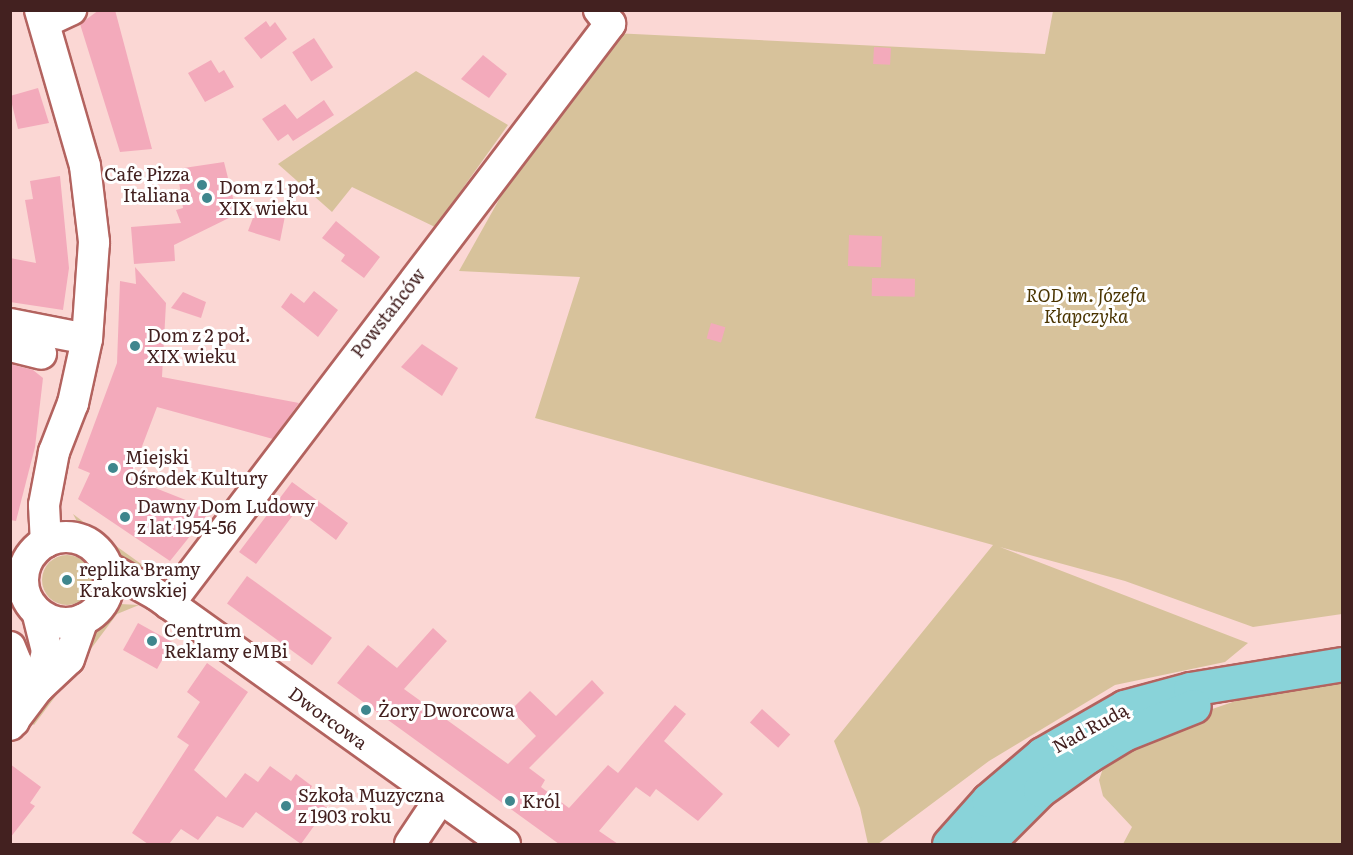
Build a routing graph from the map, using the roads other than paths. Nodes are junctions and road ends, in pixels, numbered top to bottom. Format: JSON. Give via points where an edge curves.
{"nodes":[{"id":1,"x":52,"y":14,"type":"edge"},
{"id":2,"x":604,"y":17,"type":"edge"},
{"id":3,"x":10,"y":324,"type":"edge"},
{"id":4,"x":87,"y":339,"type":"junction"},
{"id":5,"x":10,"y":346,"type":"edge"},
{"id":6,"x":41,"y":354,"type":"dead end"},
{"id":7,"x":58,"y":540,"type":"junction"},
{"id":8,"x":17,"y":565,"type":"edge"},
{"id":9,"x":107,"y":567,"type":"junction"},
{"id":10,"x":160,"y":598,"type":"junction"},
{"id":11,"x":93,"y":610,"type":"junction"},
{"id":12,"x":24,"y":614,"type":"edge"},
{"id":13,"x":10,"y":647,"type":"edge"},
{"id":14,"x":1342,"y":664,"type":"edge"},
{"id":15,"x":1266,"y":680,"type":"junction"},
{"id":16,"x":38,"y":688,"type":"junction"},
{"id":17,"x":12,"y":723,"type":"edge"},
{"id":18,"x":440,"y":799,"type":"junction"},
{"id":19,"x":410,"y":844,"type":"edge"},
{"id":20,"x":505,"y":844,"type":"edge"},
{"id":21,"x":949,"y":844,"type":"edge"},
{"id":22,"x":986,"y":844,"type":"edge"}],
"edges":[{"from":1,"to":4,"type":"street","via":[[85,166],[94,242]]},
{"from":2,"to":10,"type":"street","name":"Powstańców"},
{"from":3,"to":4,"type":"street"},
{"from":4,"to":7,"type":"street","via":[[73,403],[54,452],[44,505]]},
{"from":5,"to":6,"type":"street"},
{"from":7,"to":8,"type":"street"},
{"from":7,"to":9,"type":"street","via":[[93,546]]},
{"from":8,"to":12,"type":"street","via":[[25,591]]},
{"from":9,"to":10,"type":"street","name":"Dworcowa"},
{"from":9,"to":11,"type":"street"},
{"from":10,"to":11,"type":"street"},
{"from":10,"to":18,"type":"street","name":"Dworcowa"},
{"from":11,"to":12,"type":"street","via":[[61,622]]},
{"from":11,"to":16,"type":"street","via":[[69,659]]},
{"from":12,"to":16,"type":"street","via":[[47,651]]},
{"from":13,"to":17,"type":"street","via":[[16,662]]},
{"from":14,"to":15,"type":"main road","name":"Nad Rudą"},
{"from":15,"to":21,"type":"main road","name":"Nad Rudą","via":[[1163,694],[1080,729],[1011,778]]},
{"from":15,"to":22,"type":"main road","name":"Nad Rudą","via":[[1108,742],[1040,790]]},
{"from":16,"to":17,"type":"street"},
{"from":18,"to":19,"type":"street"},
{"from":18,"to":20,"type":"street","name":"Dworcowa"}]}
